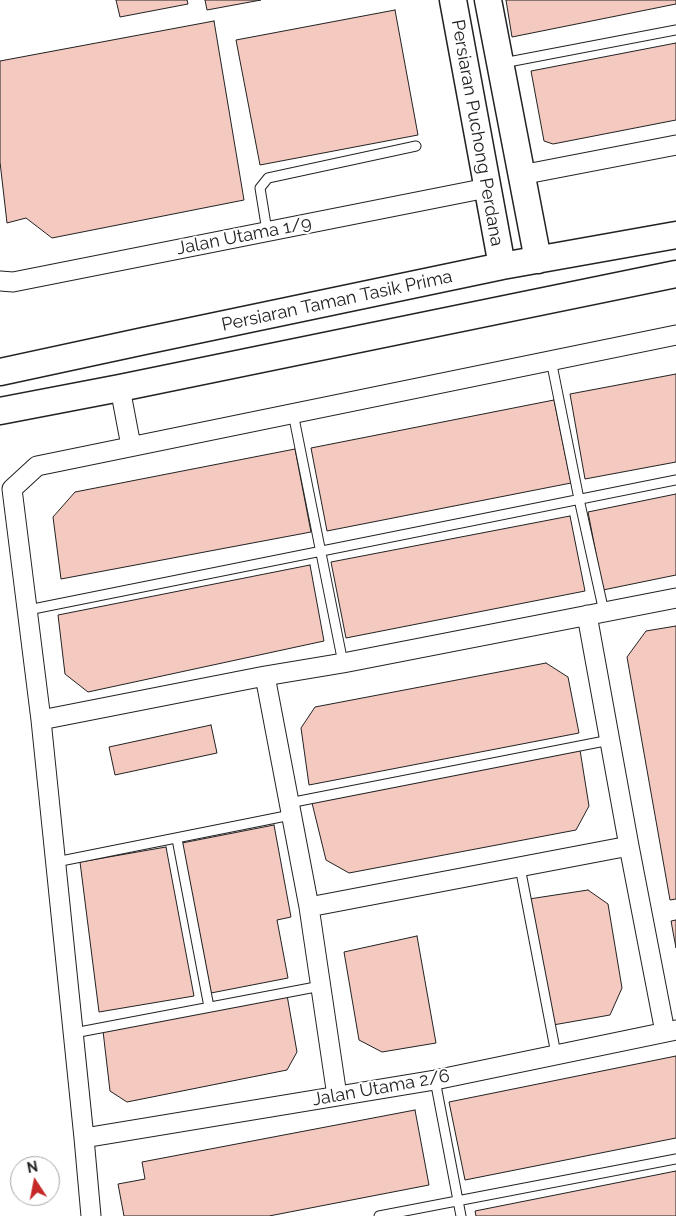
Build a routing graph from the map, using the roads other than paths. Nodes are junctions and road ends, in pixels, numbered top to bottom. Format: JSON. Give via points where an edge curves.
{"nodes":[{"id":1,"x":453,"y":0,"type":"edge"},
{"id":2,"x":488,"y":0,"type":"edge"},
{"id":3,"x":676,"y":30,"type":"edge"},
{"id":4,"x":500,"y":63,"type":"junction"},
{"id":5,"x":676,"y":145,"type":"edge"},
{"id":6,"x":416,"y":146,"type":"dead end"},
{"id":7,"x":521,"y":176,"type":"junction"},
{"id":8,"x":487,"y":188,"type":"junction"},
{"id":9,"x":267,"y":232,"type":"junction"},
{"id":10,"x":676,"y":235,"type":"edge"},
{"id":11,"x":538,"y":260,"type":"junction"},
{"id":12,"x":502,"y":266,"type":"junction"},
{"id":13,"x":676,"y":274,"type":"edge"},
{"id":14,"x":0,"y":281,"type":"edge"},
{"id":15,"x":676,"y":334,"type":"edge"},
{"id":16,"x":144,"y":341,"type":"junction"},
{"id":17,"x":0,"y":355,"type":"edge"},
{"id":18,"x":551,"y":360,"type":"junction"},
{"id":19,"x":0,"y":372,"type":"edge"},
{"id":20,"x":120,"y":388,"type":"junction"},
{"id":21,"x":59,"y":400,"type":"junction"},
{"id":22,"x":0,"y":411,"type":"edge"},
{"id":23,"x":293,"y":413,"type":"junction"},
{"id":24,"x":0,"y":421,"type":"edge"},
{"id":25,"x":131,"y":446,"type":"junction"},
{"id":26,"x":676,"y":480,"type":"edge"},
{"id":27,"x":579,"y":499,"type":"junction"},
{"id":28,"x":320,"y":552,"type":"junction"},
{"id":29,"x":676,"y":598,"type":"edge"},
{"id":30,"x":28,"y":610,"type":"junction"},
{"id":31,"x":595,"y":614,"type":"junction"},
{"id":32,"x":342,"y":663,"type":"junction"},
{"id":33,"x":265,"y":676,"type":"junction"},
{"id":34,"x":42,"y":720,"type":"junction"},
{"id":35,"x":610,"y":740,"type":"junction"},
{"id":36,"x":290,"y":809,"type":"junction"},
{"id":37,"x":177,"y":839,"type":"junction"},
{"id":38,"x":629,"y":846,"type":"junction"},
{"id":39,"x":56,"y":862,"type":"junction"},
{"id":40,"x":520,"y":866,"type":"junction"},
{"id":41,"x":308,"y":907,"type":"junction"},
{"id":42,"x":321,"y":986,"type":"junction"},
{"id":43,"x":209,"y":1007,"type":"junction"},
{"id":44,"x":670,"y":1031,"type":"edge"},
{"id":45,"x":74,"y":1033,"type":"junction"},
{"id":46,"x":556,"y":1054,"type":"junction"},
{"id":47,"x":435,"y":1080,"type":"junction"},
{"id":48,"x":337,"y":1096,"type":"junction"},
{"id":49,"x":84,"y":1138,"type":"junction"},
{"id":50,"x":676,"y":1159,"type":"edge"},
{"id":51,"x":459,"y":1201,"type":"junction"},
{"id":52,"x":91,"y":1216,"type":"edge"},
{"id":53,"x":379,"y":1216,"type":"edge"},
{"id":54,"x":461,"y":1216,"type":"edge"}],
"edges":[{"from":1,"to":8,"type":"main road","name":"Persiaran Puchong Perdana"},
{"from":2,"to":4,"type":"main road","name":"Persiaran Puchong Perdana"},
{"from":3,"to":4,"type":"lane"},
{"from":4,"to":7,"type":"main road","name":"Persiaran Puchong Perdana"},
{"from":5,"to":7,"type":"street"},
{"from":6,"to":9,"type":"lane","via":[[268,178],[260,188]]},
{"from":7,"to":11,"type":"main road","name":"Persiaran Puchong Perdana"},
{"from":8,"to":9,"type":"street","name":"Jalan Utama 1/9"},
{"from":8,"to":12,"type":"main road","name":"Persiaran Puchong Perdana"},
{"from":9,"to":14,"type":"street","name":"Jalan Utama 1/9","via":[[13,282]]},
{"from":10,"to":11,"type":"main road","name":"Persiaran Taman Tasik Prima"},
{"from":11,"to":12,"type":"main road","name":"Persiaran Taman Tasik Prima"},
{"from":12,"to":16,"type":"main road","name":"Persiaran Taman Tasik Prima"},
{"from":13,"to":20,"type":"main road"},
{"from":15,"to":18,"type":"street"},
{"from":16,"to":17,"type":"main road","via":[[74,344]]},
{"from":16,"to":19,"type":"main road","name":"Persiaran Taman Tasik Prima"},
{"from":18,"to":23,"type":"street"},
{"from":18,"to":27,"type":"lane"},
{"from":20,"to":21,"type":"main road"},
{"from":20,"to":25,"type":"street"},
{"from":21,"to":22,"type":"main road"},
{"from":21,"to":24,"type":"main road"},
{"from":23,"to":25,"type":"street"},
{"from":23,"to":28,"type":"lane"},
{"from":25,"to":30,"type":"street","via":[[36,466],[12,489]]},
{"from":26,"to":27,"type":"lane"},
{"from":27,"to":28,"type":"lane"},
{"from":27,"to":31,"type":"lane"},
{"from":28,"to":30,"type":"lane"},
{"from":28,"to":32,"type":"lane"},
{"from":29,"to":31,"type":"street"},
{"from":30,"to":34,"type":"street"},
{"from":31,"to":32,"type":"street"},
{"from":31,"to":35,"type":"street"},
{"from":32,"to":33,"type":"street"},
{"from":33,"to":34,"type":"street"},
{"from":33,"to":36,"type":"street"},
{"from":34,"to":39,"type":"street"},
{"from":35,"to":36,"type":"lane"},
{"from":35,"to":38,"type":"street"},
{"from":36,"to":37,"type":"lane"},
{"from":36,"to":41,"type":"street"},
{"from":37,"to":39,"type":"lane"},
{"from":37,"to":43,"type":"lane"},
{"from":38,"to":40,"type":"street"},
{"from":38,"to":44,"type":"street"},
{"from":39,"to":45,"type":"street"},
{"from":40,"to":41,"type":"street"},
{"from":40,"to":46,"type":"lane"},
{"from":41,"to":42,"type":"street"},
{"from":42,"to":43,"type":"lane"},
{"from":42,"to":48,"type":"street"},
{"from":43,"to":45,"type":"lane"},
{"from":44,"to":46,"type":"street","name":"Jalan Utama 2/6"},
{"from":45,"to":49,"type":"street"},
{"from":46,"to":47,"type":"street","name":"Jalan Utama 2/6"},
{"from":47,"to":48,"type":"street","name":"Jalan Utama 2/6"},
{"from":47,"to":51,"type":"lane"},
{"from":48,"to":49,"type":"street","name":"Jalan Utama 2/6"},
{"from":49,"to":52,"type":"street"},
{"from":50,"to":51,"type":"lane"},
{"from":51,"to":53,"type":"lane"},
{"from":51,"to":54,"type":"lane"}]}
